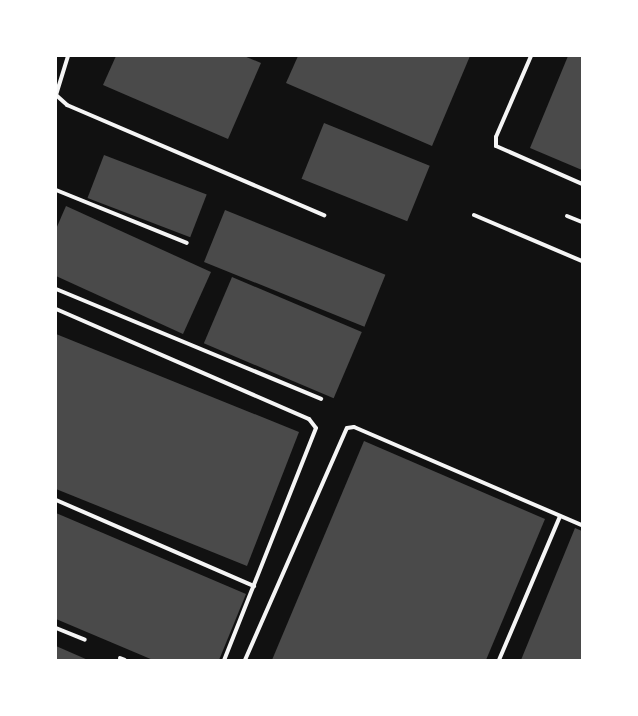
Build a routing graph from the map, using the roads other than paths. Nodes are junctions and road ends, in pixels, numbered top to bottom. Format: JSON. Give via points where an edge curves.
{"nodes":[{"id":1,"x":68,"y":56,"type":"edge"},
{"id":2,"x":531,"y":56,"type":"edge"},
{"id":3,"x":582,"y":184,"type":"edge"},
{"id":4,"x":56,"y":190,"type":"edge"},
{"id":5,"x":324,"y":215,"type":"dead end"},
{"id":6,"x":474,"y":215,"type":"dead end"},
{"id":7,"x":567,"y":216,"type":"dead end"},
{"id":8,"x":582,"y":222,"type":"edge"},
{"id":9,"x":187,"y":243,"type":"dead end"},
{"id":10,"x":582,"y":261,"type":"edge"},
{"id":11,"x":56,"y":289,"type":"edge"},
{"id":12,"x":56,"y":309,"type":"edge"},
{"id":13,"x":321,"y":399,"type":"dead end"},
{"id":14,"x":56,"y":500,"type":"edge"},
{"id":15,"x":560,"y":516,"type":"junction"},
{"id":16,"x":582,"y":525,"type":"edge"},
{"id":17,"x":254,"y":586,"type":"junction"},
{"id":18,"x":56,"y":628,"type":"edge"},
{"id":19,"x":85,"y":640,"type":"dead end"},
{"id":20,"x":120,"y":658,"type":"dead end"},
{"id":21,"x":125,"y":660,"type":"edge"},
{"id":22,"x":224,"y":660,"type":"edge"},
{"id":23,"x":245,"y":660,"type":"edge"},
{"id":24,"x":499,"y":660,"type":"edge"}],
"edges":[{"from":1,"to":5,"type":"lane","via":[[56,94],[67,105]]},
{"from":2,"to":3,"type":"lane","via":[[496,137],[496,146]]},
{"from":4,"to":9,"type":"lane"},
{"from":6,"to":10,"type":"lane"},
{"from":7,"to":8,"type":"lane"},
{"from":11,"to":13,"type":"lane"},
{"from":12,"to":17,"type":"lane","via":[[314,424],[316,432]]},
{"from":14,"to":17,"type":"lane"},
{"from":15,"to":16,"type":"lane"},
{"from":15,"to":23,"type":"lane","via":[[354,427],[347,428]]},
{"from":15,"to":24,"type":"lane"},
{"from":17,"to":22,"type":"lane"},
{"from":18,"to":19,"type":"lane"},
{"from":20,"to":21,"type":"lane"}]}
